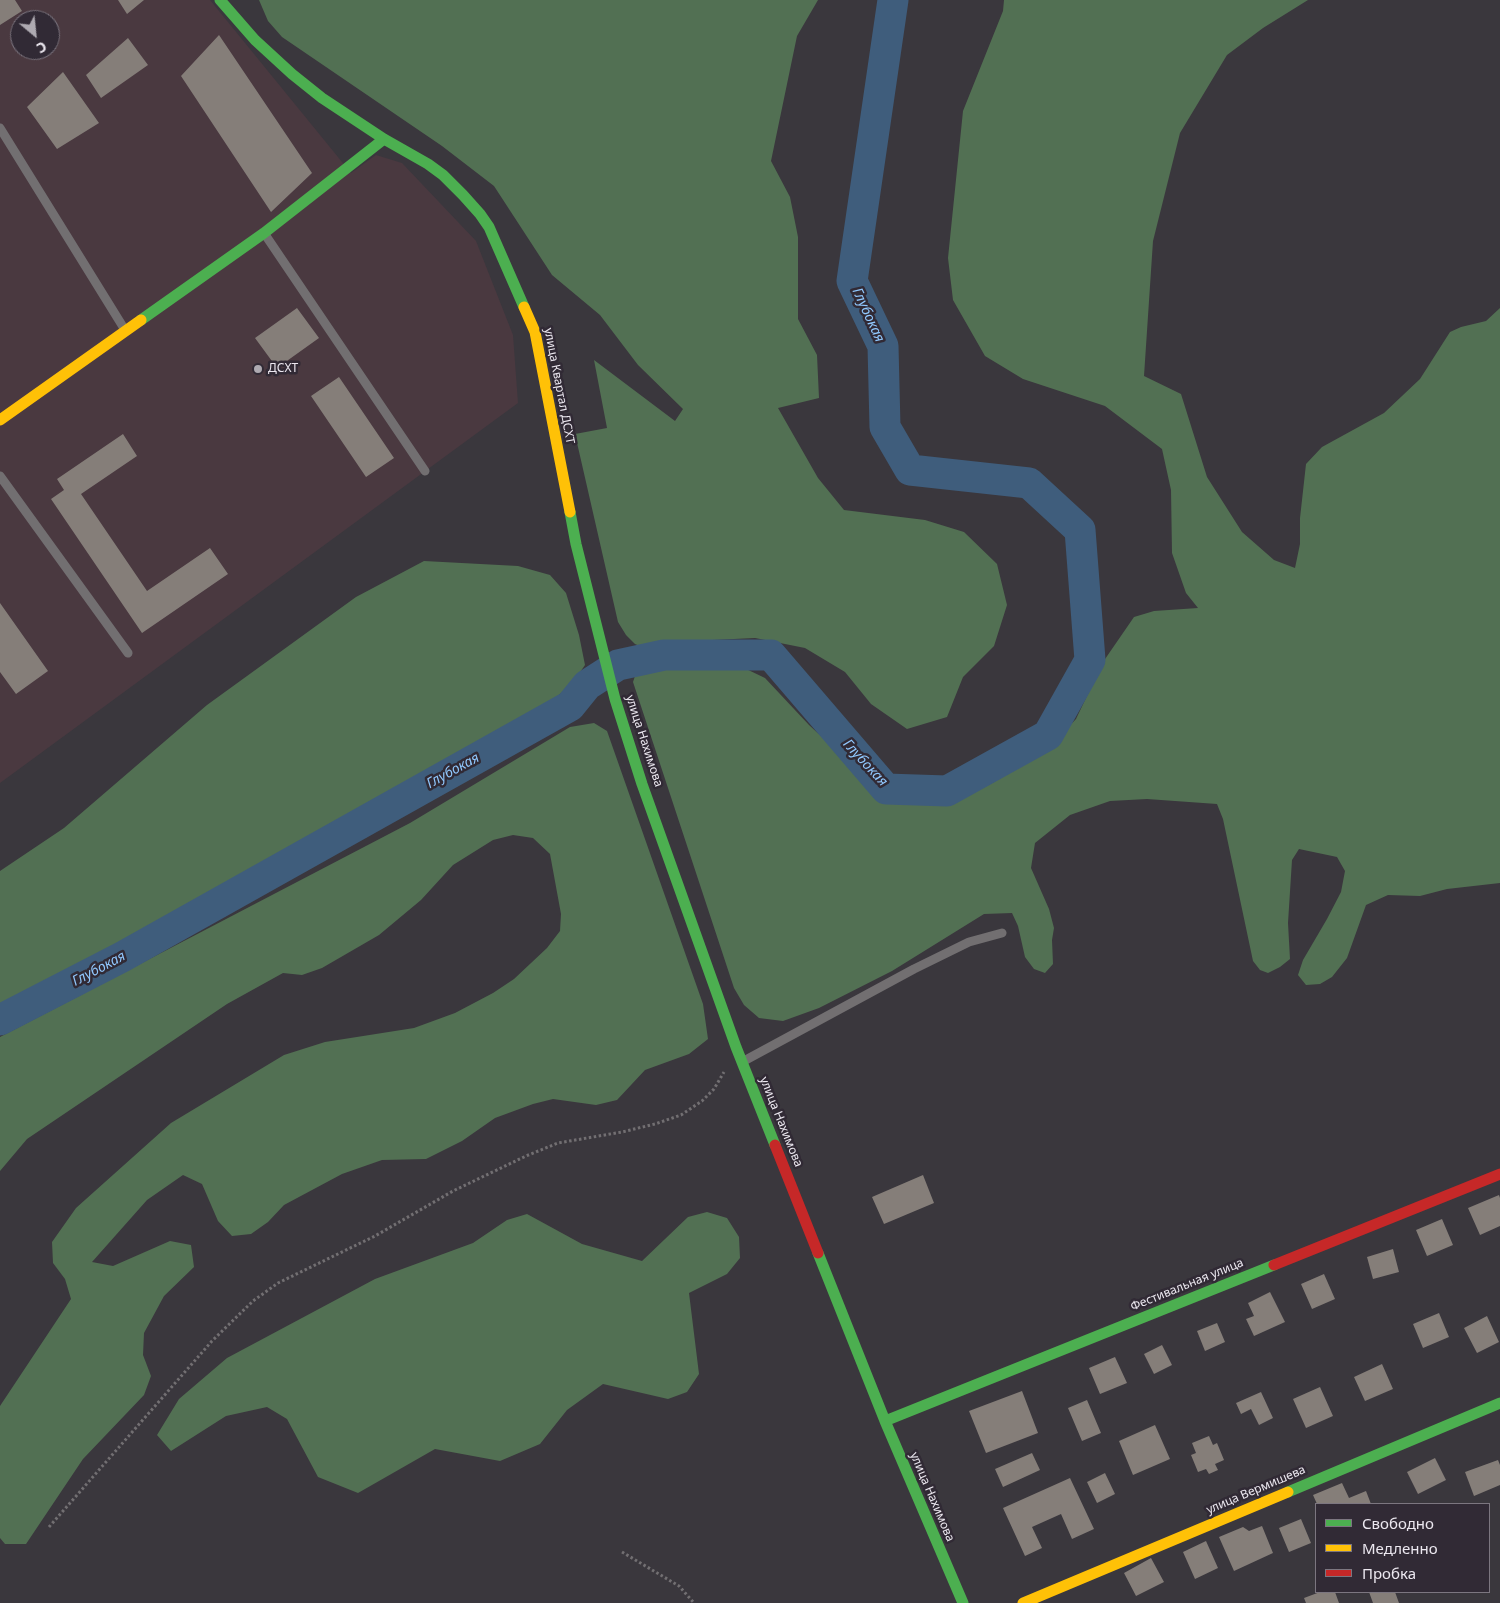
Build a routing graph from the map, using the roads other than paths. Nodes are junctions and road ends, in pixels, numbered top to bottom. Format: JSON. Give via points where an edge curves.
{"nodes":[{"id":1,"x":220,"y":0,"type":"edge"},
{"id":2,"x":0,"y":128,"type":"edge"},
{"id":3,"x":384,"y":139,"type":"junction"},
{"id":4,"x":264,"y":233,"type":"junction"},
{"id":5,"x":125,"y":330,"type":"junction"},
{"id":6,"x":0,"y":420,"type":"edge"},
{"id":7,"x":425,"y":471,"type":"dead end"},
{"id":8,"x":0,"y":476,"type":"edge"},
{"id":9,"x":599,"y":640,"type":"joint"},
{"id":10,"x":128,"y":653,"type":"dead end"},
{"id":11,"x":1002,"y":933,"type":"dead end"},
{"id":12,"x":742,"y":1062,"type":"junction"},
{"id":13,"x":1500,"y":1174,"type":"edge"},
{"id":14,"x":1500,"y":1403,"type":"edge"},
{"id":15,"x":885,"y":1421,"type":"junction"},
{"id":16,"x":963,"y":1603,"type":"edge"},
{"id":17,"x":1023,"y":1603,"type":"edge"}],
"edges":[{"from":1,"to":3,"type":"street","name":"улица Квартал ДСХТ","via":[[255,40],[292,74]]},
{"from":2,"to":5,"type":"lane"},
{"from":3,"to":4,"type":"street"},
{"from":3,"to":9,"type":"street","name":"улица Квартал ДСХТ","via":[[428,164],[463,195],[489,227],[521,296],[540,348],[576,544]]},
{"from":4,"to":5,"type":"street"},
{"from":4,"to":7,"type":"lane"},
{"from":5,"to":6,"type":"street"},
{"from":8,"to":10,"type":"lane"},
{"from":9,"to":12,"type":"street","name":"улица Нахимова","via":[[642,784]]},
{"from":11,"to":12,"type":"lane","via":[[969,942],[914,969]]},
{"from":12,"to":15,"type":"street","name":"улица Нахимова"},
{"from":13,"to":15,"type":"street","name":"Фестивальная улица"},
{"from":14,"to":17,"type":"street","name":"улица Вермишева"},
{"from":15,"to":16,"type":"street","name":"улица Нахимова"}]}
